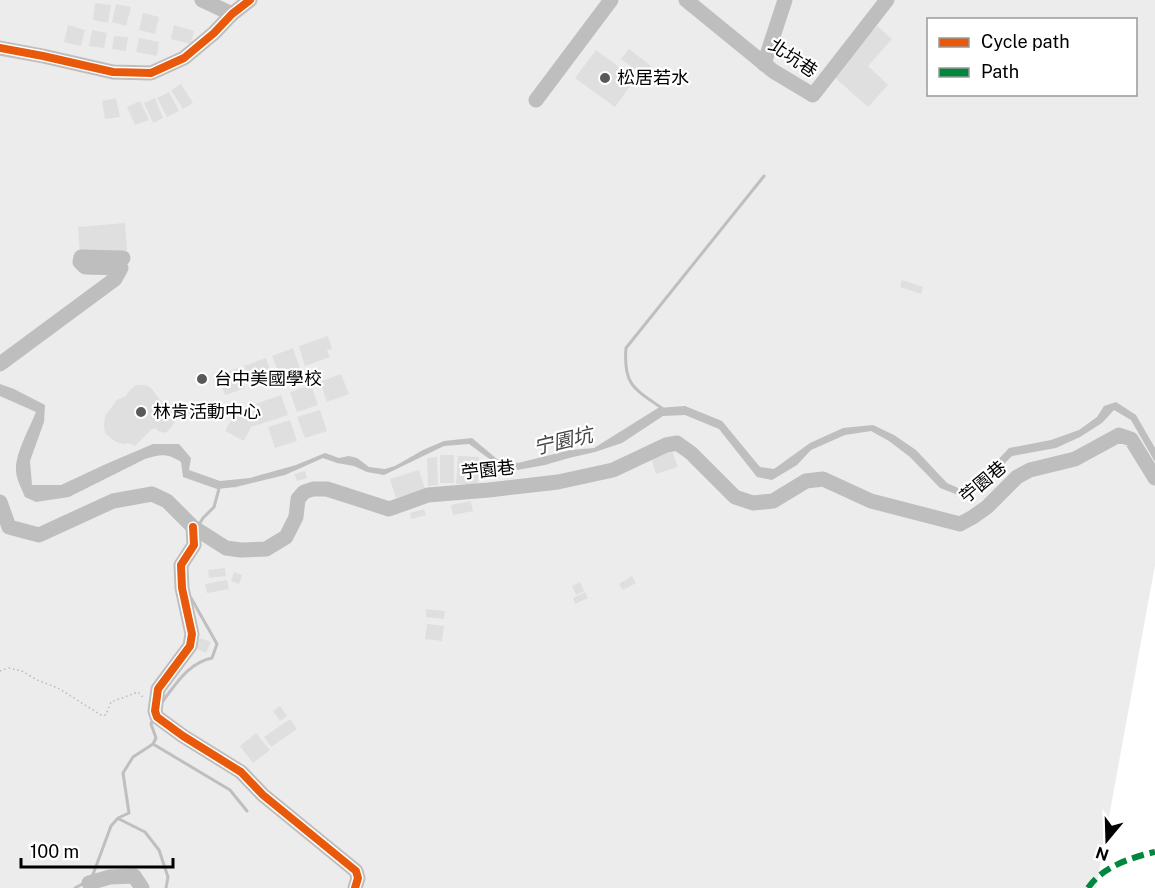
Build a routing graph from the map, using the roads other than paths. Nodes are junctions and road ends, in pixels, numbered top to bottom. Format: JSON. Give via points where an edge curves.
{"nodes":[{"id":1,"x":202,"y":0,"type":"edge"},
{"id":2,"x":250,"y":0,"type":"edge"},
{"id":3,"x":611,"y":0,"type":"edge"},
{"id":4,"x":686,"y":0,"type":"edge"},
{"id":5,"x":785,"y":0,"type":"edge"},
{"id":6,"x":887,"y":0,"type":"edge"},
{"id":7,"x":232,"y":14,"type":"junction"},
{"id":8,"x":0,"y":48,"type":"edge"},
{"id":9,"x":764,"y":64,"type":"junction"},
{"id":10,"x":536,"y":100,"type":"dead end"},
{"id":11,"x":123,"y":258,"type":"dead end"},
{"id":12,"x":0,"y":364,"type":"edge"},
{"id":13,"x":1155,"y":478,"type":"edge"},
{"id":14,"x":0,"y":502,"type":"edge"},
{"id":15,"x":193,"y":527,"type":"junction"},
{"id":16,"x":90,"y":883,"type":"dead end"},
{"id":17,"x":142,"y":888,"type":"edge"},
{"id":18,"x":355,"y":888,"type":"edge"}],
"edges":[{"from":1,"to":7,"type":"street"},
{"from":2,"to":7,"type":"street"},
{"from":3,"to":10,"type":"street"},
{"from":4,"to":9,"type":"street","name":"北坑巷"},
{"from":5,"to":9,"type":"street"},
{"from":6,"to":9,"type":"street","name":"北坑巷","via":[[813,95]]},
{"from":7,"to":8,"type":"street","via":[[184,58],[152,73],[113,72]]},
{"from":11,"to":12,"type":"street","via":[[81,257],[85,267],[121,268],[115,279]]},
{"from":13,"to":15,"type":"street","name":"苧園巷","via":[[1131,439],[1119,435],[1075,459],[1017,477],[987,507],[960,524],[871,501],[822,479],[807,481],[773,501],[753,503],[735,497],[676,443],[614,470],[558,482],[428,495],[389,509],[327,489],[313,489],[298,499],[296,517],[286,537],[266,549],[226,548]]},
{"from":14,"to":15,"type":"street","name":"苧園巷","via":[[9,527],[39,535],[113,501],[152,494],[167,501]]},
{"from":15,"to":18,"type":"street","via":[[194,545],[181,565],[192,634],[190,646],[158,689],[157,717],[241,772],[263,795],[356,871]]},
{"from":16,"to":17,"type":"street","via":[[134,876]]}]}
